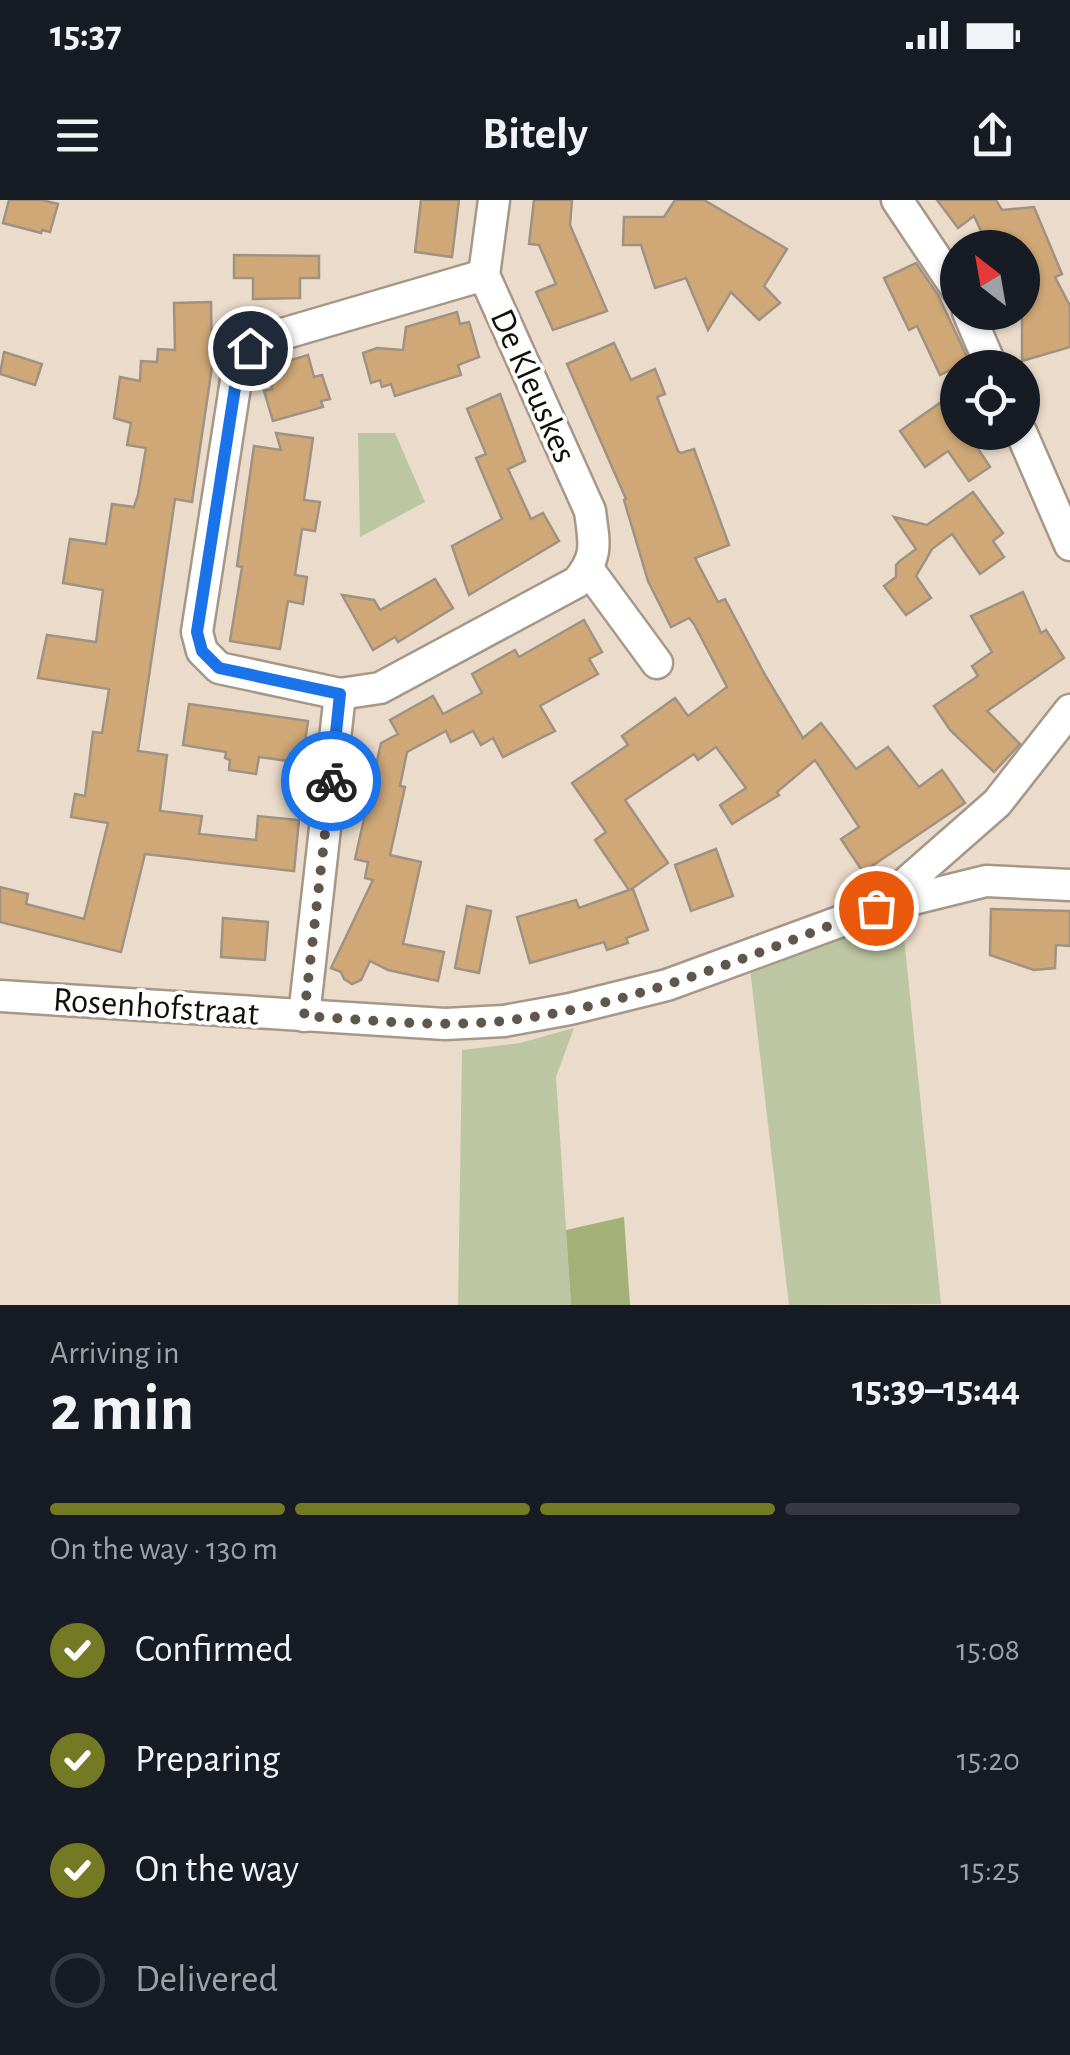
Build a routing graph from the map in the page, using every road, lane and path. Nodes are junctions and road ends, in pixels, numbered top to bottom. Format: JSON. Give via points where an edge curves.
{"nodes":[{"id":1,"x":494,"y":200,"type":"edge"},
{"id":2,"x":897,"y":200,"type":"edge"},
{"id":3,"x":940,"y":264,"type":"edge"},
{"id":4,"x":484,"y":275,"type":"junction"},
{"id":5,"x":1028,"y":450,"type":"edge"},
{"id":6,"x":1070,"y":546,"type":"edge"},
{"id":7,"x":588,"y":569,"type":"junction"},
{"id":8,"x":657,"y":663,"type":"dead end"},
{"id":9,"x":340,"y":694,"type":"junction"},
{"id":10,"x":1070,"y":710,"type":"edge"},
{"id":11,"x":967,"y":832,"type":"junction"},
{"id":12,"x":986,"y":880,"type":"junction"},
{"id":13,"x":1070,"y":885,"type":"edge"},
{"id":14,"x":876,"y":908,"type":"junction"},
{"id":15,"x":0,"y":996,"type":"edge"},
{"id":16,"x":304,"y":1016,"type":"junction"}],
"edges":[{"from":1,"to":4,"type":"street","name":"De Kleuskes"},
{"from":2,"to":3,"type":"street"},
{"from":4,"to":7,"type":"street","name":"De Kleuskes","via":[[590,511],[595,552]]},
{"from":4,"to":9,"type":"street","via":[[262,340],[239,362],[197,632],[202,651],[219,668]]},
{"from":5,"to":6,"type":"street"},
{"from":7,"to":8,"type":"street"},
{"from":7,"to":9,"type":"street","via":[[577,582],[380,688]]},
{"from":9,"to":16,"type":"street"},
{"from":10,"to":11,"type":"street"},
{"from":11,"to":12,"type":"street"},
{"from":11,"to":14,"type":"street"},
{"from":12,"to":13,"type":"street","name":"Rosenhofstraat"},
{"from":12,"to":14,"type":"street","name":"Rosenhofstraat"},
{"from":14,"to":16,"type":"street","name":"Rosenhofstraat","via":[[667,985],[570,1009],[445,1024]]},
{"from":15,"to":16,"type":"street","name":"Rosenhofstraat"}]}
